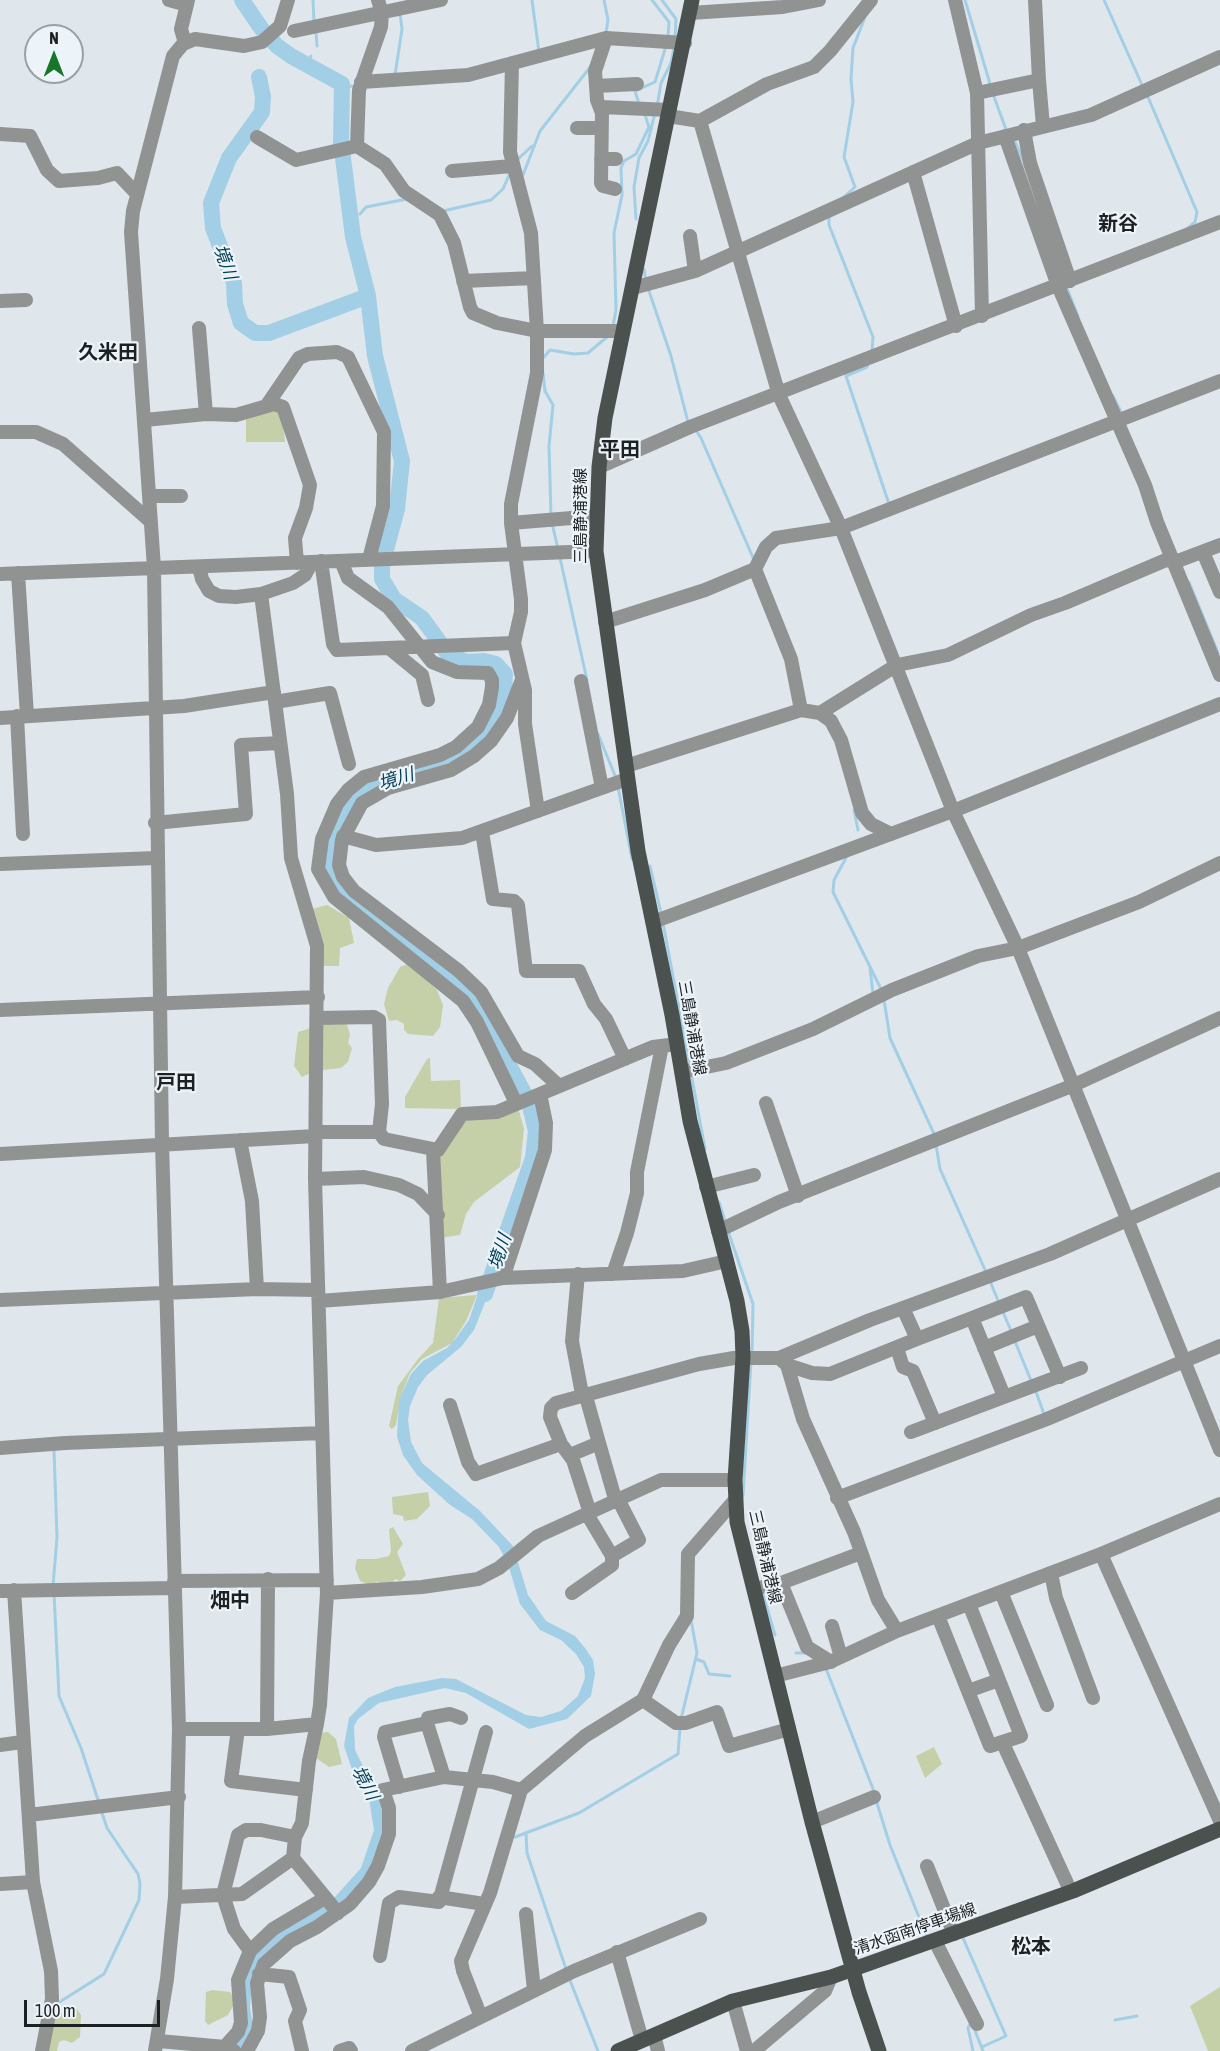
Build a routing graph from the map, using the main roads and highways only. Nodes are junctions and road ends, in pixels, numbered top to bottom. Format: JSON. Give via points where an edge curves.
{"nodes":[{"id":1,"x":691,"y":6,"type":"edge"},
{"id":2,"x":1220,"y":1829,"type":"edge"},
{"id":3,"x":852,"y":1969,"type":"junction"},
{"id":4,"x":618,"y":2051,"type":"edge"},
{"id":5,"x":879,"y":2051,"type":"edge"}],
"edges":[{"from":1,"to":3,"type":"main road","name":"三島静浦港線","via":[[613,376],[599,467],[596,551],[627,772],[660,920],[670,1045],[682,1072],[706,1187],[741,1321],[743,1357],[734,1501],[775,1676]]},
{"from":2,"to":3,"type":"main road","name":"清水函南停車場線","via":[[1071,1892]]},
{"from":3,"to":4,"type":"main road","name":"清水函南停車場線","via":[[733,2001]]},
{"from":3,"to":5,"type":"main road","name":"三島静浦港線"}]}
